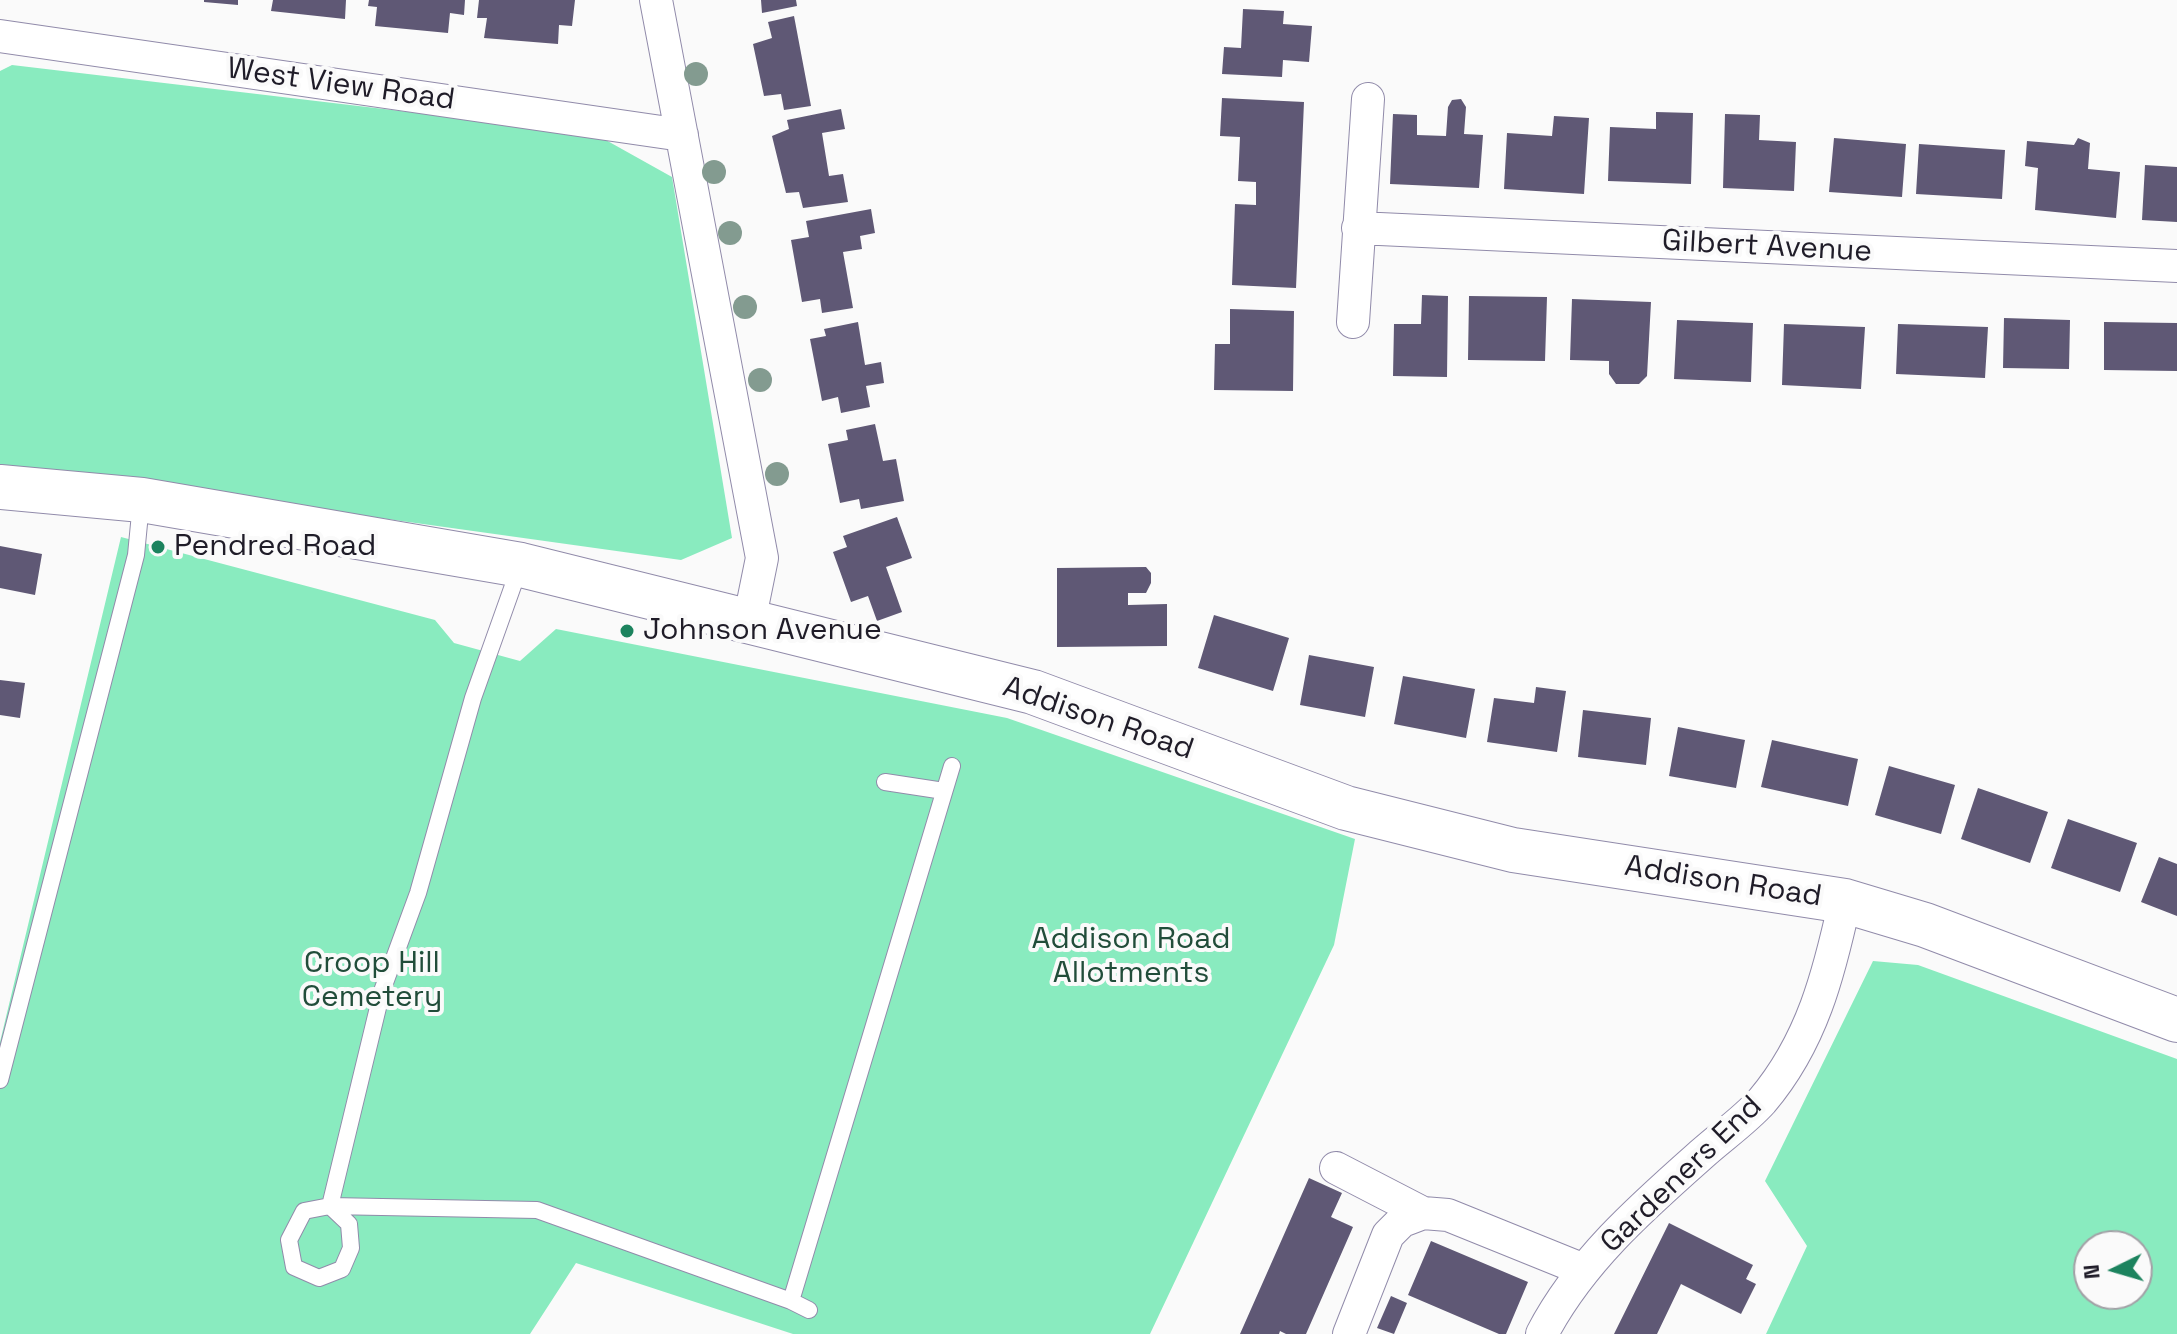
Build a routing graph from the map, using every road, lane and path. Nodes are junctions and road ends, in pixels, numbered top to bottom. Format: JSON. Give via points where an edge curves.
{"nodes":[{"id":1,"x":656,"y":0,"type":"edge"},
{"id":2,"x":0,"y":36,"type":"edge"},
{"id":3,"x":1368,"y":99,"type":"dead end"},
{"id":4,"x":682,"y":135,"type":"junction"},
{"id":5,"x":1358,"y":228,"type":"junction"},
{"id":6,"x":2177,"y":266,"type":"edge"},
{"id":7,"x":1353,"y":322,"type":"dead end"},
{"id":8,"x":0,"y":487,"type":"edge"},
{"id":9,"x":142,"y":500,"type":"junction"},
{"id":10,"x":521,"y":565,"type":"junction"},
{"id":11,"x":749,"y":622,"type":"junction"},
{"id":12,"x":952,"y":766,"type":"dead end"},
{"id":13,"x":885,"y":782,"type":"dead end"},
{"id":14,"x":944,"y":791,"type":"junction"},
{"id":15,"x":1845,"y":901,"type":"junction"},
{"id":16,"x":2177,"y":1020,"type":"edge"},
{"id":17,"x":0,"y":1080,"type":"edge"},
{"id":18,"x":1336,"y":1168,"type":"dead end"},
{"id":19,"x":330,"y":1206,"type":"junction"},
{"id":20,"x":1423,"y":1213,"type":"junction"},
{"id":21,"x":1584,"y":1270,"type":"junction"},
{"id":22,"x":791,"y":1301,"type":"junction"},
{"id":23,"x":809,"y":1310,"type":"dead end"},
{"id":24,"x":1349,"y":1334,"type":"edge"},
{"id":25,"x":1542,"y":1334,"type":"edge"}],
"edges":[{"from":1,"to":4,"type":"street"},
{"from":2,"to":4,"type":"street","name":"West View Road"},
{"from":3,"to":5,"type":"street"},
{"from":4,"to":11,"type":"street","via":[[762,558]]},
{"from":5,"to":6,"type":"street","name":"Gilbert Avenue"},
{"from":5,"to":7,"type":"street"},
{"from":8,"to":9,"type":"street","name":"Addison Road"},
{"from":9,"to":10,"type":"street","name":"Addison Road"},
{"from":9,"to":17,"type":"lane","via":[[136,555]]},
{"from":10,"to":11,"type":"street","name":"Addison Road"},
{"from":10,"to":19,"type":"lane","via":[[473,698],[418,893],[382,991]]},
{"from":11,"to":15,"type":"street","name":"Addison Road","via":[[1033,692],[1372,815],[1513,850]]},
{"from":12,"to":14,"type":"lane"},
{"from":13,"to":14,"type":"lane"},
{"from":14,"to":22,"type":"lane"},
{"from":15,"to":16,"type":"street","name":"Addison Road","via":[[1925,925]]},
{"from":15,"to":21,"type":"street","name":"Gardeners End","via":[[1827,981],[1803,1041],[1762,1101],[1629,1219]]},
{"from":18,"to":20,"type":"street","name":"Gardeners End"},
{"from":19,"to":19,"type":"lane","via":[[304,1211],[289,1240],[294,1267],[319,1278],[342,1269],[351,1248],[349,1224]]},
{"from":19,"to":22,"type":"lane","via":[[537,1210]]},
{"from":20,"to":21,"type":"street","name":"Gardeners End","via":[[1448,1215]]},
{"from":20,"to":24,"type":"street","via":[[1402,1221],[1388,1235]]},
{"from":21,"to":25,"type":"street","name":"Gardeners End"},
{"from":22,"to":23,"type":"lane"}]}
